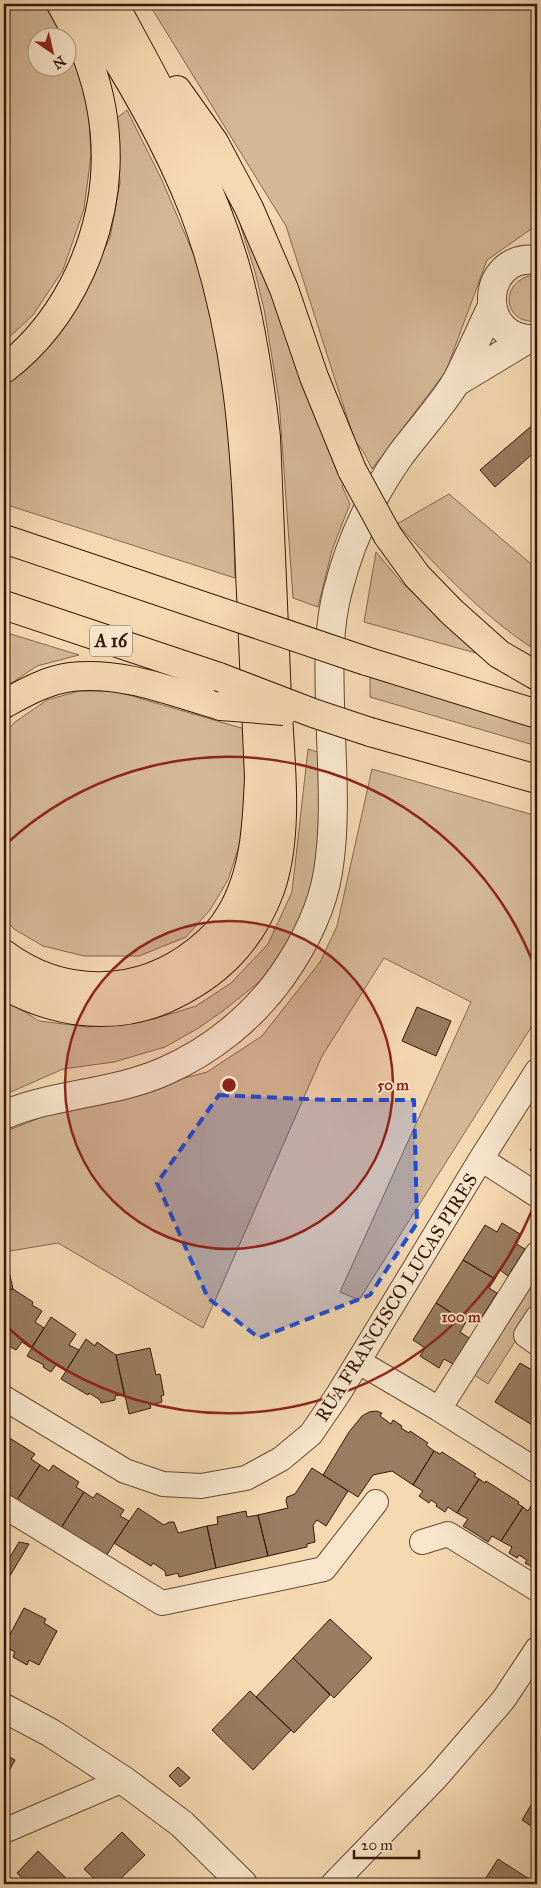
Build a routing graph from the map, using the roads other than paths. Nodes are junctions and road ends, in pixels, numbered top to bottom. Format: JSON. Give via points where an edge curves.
{"nodes":[{"id":1,"x":61,"y":4,"type":"edge"},
{"id":2,"x":81,"y":4,"type":"edge"},
{"id":3,"x":114,"y":4,"type":"edge"},
{"id":4,"x":534,"y":257,"type":"edge"},
{"id":5,"x":492,"y":306,"type":"junction"},
{"id":6,"x":532,"y":339,"type":"edge"},
{"id":7,"x":4,"y":369,"type":"edge"},
{"id":8,"x":455,"y":383,"type":"junction"},
{"id":9,"x":4,"y":539,"type":"edge"},
{"id":10,"x":4,"y":605,"type":"edge"},
{"id":11,"x":537,"y":676,"type":"edge"},
{"id":12,"x":4,"y":704,"type":"edge"},
{"id":13,"x":313,"y":713,"type":"junction"},
{"id":14,"x":537,"y":714,"type":"edge"},
{"id":15,"x":537,"y":779,"type":"edge"},
{"id":16,"x":4,"y":954,"type":"edge"},
{"id":17,"x":4,"y":985,"type":"edge"},
{"id":18,"x":537,"y":1071,"type":"edge"},
{"id":19,"x":4,"y":1115,"type":"edge"},
{"id":20,"x":481,"y":1159,"type":"junction"},
{"id":21,"x":537,"y":1194,"type":"edge"},
{"id":22,"x":537,"y":1254,"type":"edge"},
{"id":23,"x":537,"y":1318,"type":"edge"},
{"id":24,"x":537,"y":1343,"type":"edge"},
{"id":25,"x":358,"y":1362,"type":"junction"},
{"id":26,"x":4,"y":1398,"type":"edge"},
{"id":27,"x":439,"y":1409,"type":"junction"},
{"id":28,"x":537,"y":1471,"type":"edge"},
{"id":29,"x":376,"y":1502,"type":"dead end"},
{"id":30,"x":4,"y":1506,"type":"edge"},
{"id":31,"x":422,"y":1542,"type":"dead end"},
{"id":32,"x":537,"y":1589,"type":"edge"},
{"id":33,"x":537,"y":1649,"type":"edge"},
{"id":34,"x":4,"y":1708,"type":"edge"},
{"id":35,"x":123,"y":1780,"type":"junction"},
{"id":36,"x":4,"y":1831,"type":"edge"},
{"id":37,"x":243,"y":1884,"type":"edge"},
{"id":38,"x":333,"y":1884,"type":"edge"}],
"edges":[{"from":1,"to":7,"type":"highway","via":[[89,62],[97,91],[106,151],[102,206],[95,235],[74,286],[37,338]]},
{"from":2,"to":16,"type":"highway","via":[[134,88],[178,171],[209,256],[228,327],[237,377],[247,479],[257,820],[253,854],[230,915],[210,941],[185,961],[159,975],[127,984],[98,987],[66,984],[21,967]]},
{"from":3,"to":11,"type":"highway","bridge":true,"via":[[214,142],[248,208],[284,289],[314,376],[352,470],[388,536],[417,576],[452,612],[499,654]]},
{"from":3,"to":17,"type":"highway","via":[[198,166],[227,240],[246,309],[266,437],[280,765],[280,837],[270,888],[249,933],[229,957],[184,990],[126,1011],[99,1012],[47,1005]]},
{"from":4,"to":5,"type":"street","via":[[505,269],[496,280]]},
{"from":5,"to":6,"type":"street","via":[[504,329],[516,336]]},
{"from":5,"to":8,"type":"street"},
{"from":6,"to":8,"type":"street"},
{"from":8,"to":19,"type":"street","via":[[399,458],[369,507],[338,591],[329,664],[332,842],[328,874],[318,907],[294,959],[252,1012],[196,1055],[130,1084],[49,1100]]},
{"from":9,"to":14,"type":"highway","bridge":true,"via":[[366,661]]},
{"from":10,"to":13,"type":"highway","number":"A 16","bridge":true,"via":[[219,677]]},
{"from":12,"to":13,"type":"highway","bridge":true,"via":[[48,683],[70,677],[95,676],[119,677],[221,706]]},
{"from":13,"to":15,"type":"highway","number":"A 16","bridge":true},
{"from":18,"to":20,"type":"street","name":"RUA FRANCISCO LUCAS PIRES"},
{"from":20,"to":21,"type":"street"},
{"from":20,"to":25,"type":"street","name":"RUA FRANCISCO LUCAS PIRES"},
{"from":22,"to":27,"type":"street"},
{"from":23,"to":24,"type":"street","via":[[526,1335]]},
{"from":25,"to":26,"type":"street","name":"RUA FRANCISCO LUCAS PIRES","via":[[311,1434],[280,1459],[246,1478],[202,1486],[163,1484],[125,1470]]},
{"from":25,"to":27,"type":"street"},
{"from":27,"to":28,"type":"street"},
{"from":29,"to":30,"type":"street","via":[[324,1569],[162,1603]]},
{"from":31,"to":32,"type":"street","via":[[448,1534]]},
{"from":33,"to":38,"type":"street","via":[[504,1699],[435,1779]]},
{"from":34,"to":35,"type":"street","via":[[51,1733]]},
{"from":35,"to":36,"type":"street"},
{"from":35,"to":37,"type":"street","via":[[182,1824]]}]}
